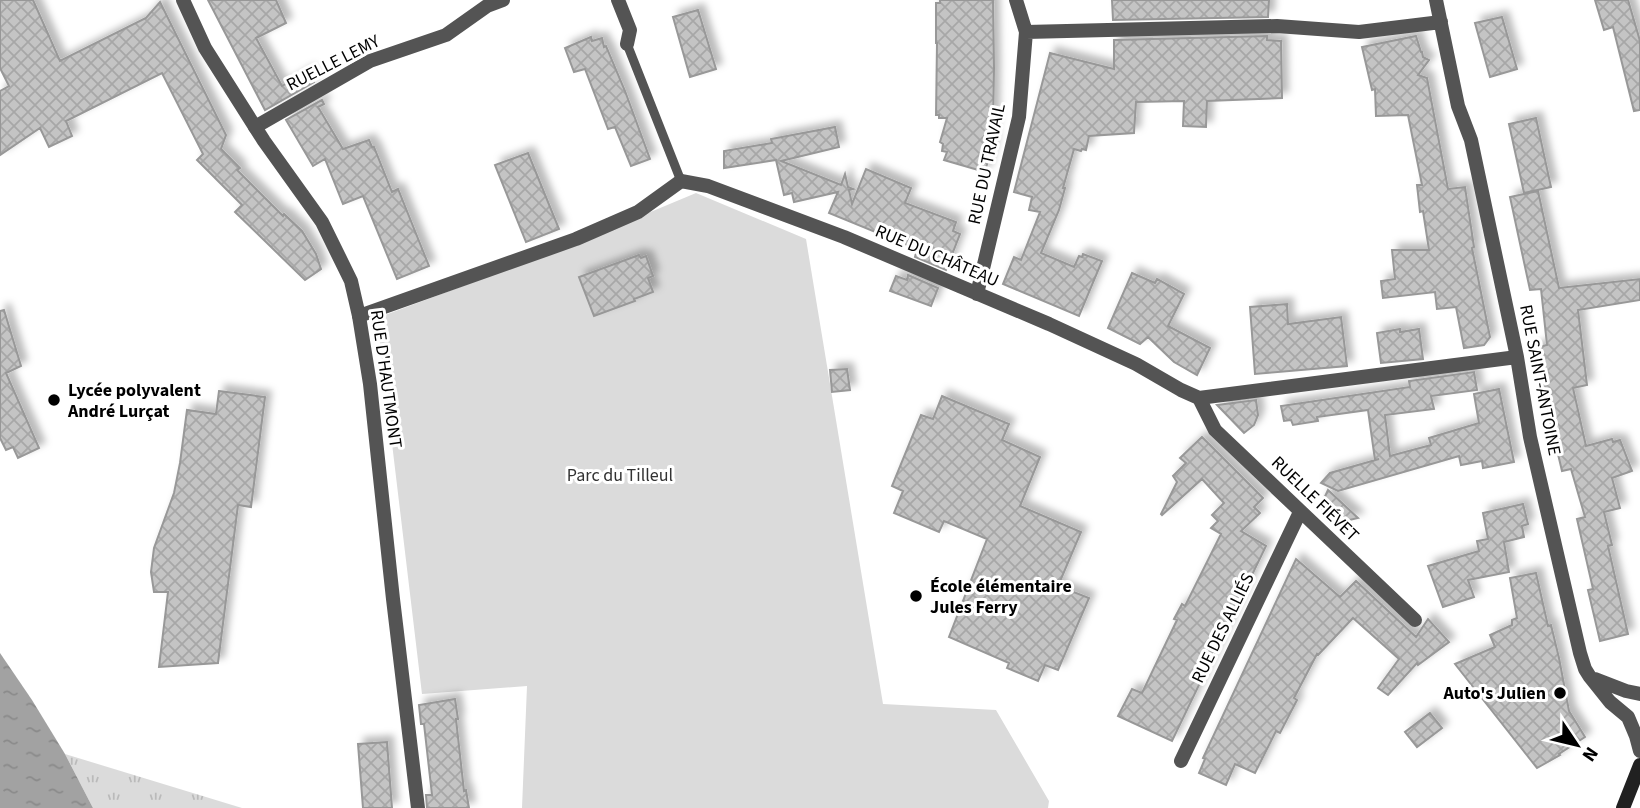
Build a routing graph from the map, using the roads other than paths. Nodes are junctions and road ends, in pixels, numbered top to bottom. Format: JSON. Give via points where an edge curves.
{"nodes":[{"id":1,"x":503,"y":0,"type":"edge"},
{"id":2,"x":618,"y":0,"type":"edge"},
{"id":3,"x":1016,"y":0,"type":"edge"},
{"id":4,"x":1436,"y":0,"type":"edge"},
{"id":5,"x":187,"y":1,"type":"edge"},
{"id":6,"x":1440,"y":23,"type":"junction"},
{"id":7,"x":1026,"y":32,"type":"junction"},
{"id":8,"x":627,"y":44,"type":"joint"},
{"id":9,"x":255,"y":127,"type":"junction"},
{"id":10,"x":681,"y":181,"type":"junction"},
{"id":11,"x":977,"y":294,"type":"junction"},
{"id":12,"x":359,"y":316,"type":"junction"},
{"id":13,"x":1517,"y":357,"type":"junction"},
{"id":14,"x":1199,"y":398,"type":"junction"},
{"id":15,"x":1300,"y":512,"type":"junction"},
{"id":16,"x":1415,"y":620,"type":"dead end"},
{"id":17,"x":1590,"y":677,"type":"junction"},
{"id":18,"x":1640,"y":694,"type":"edge"},
{"id":19,"x":1640,"y":751,"type":"edge"},
{"id":20,"x":1181,"y":761,"type":"dead end"},
{"id":21,"x":1640,"y":765,"type":"edge"},
{"id":22,"x":418,"y":808,"type":"edge"},
{"id":23,"x":1623,"y":808,"type":"edge"}],
"edges":[{"from":1,"to":9,"type":"street","name":"RUELLE LEMY","via":[[446,35],[370,61]]},
{"from":2,"to":8,"type":"street","via":[[630,30]]},
{"from":3,"to":7,"type":"street","name":"RUE DU TRAVAIL"},
{"from":4,"to":6,"type":"street","name":"RUE SAINT-ANTOINE"},
{"from":5,"to":9,"type":"street","name":"RUE D'HAUTMONT","via":[[205,48]]},
{"from":6,"to":7,"type":"street","via":[[1359,32],[1277,26]]},
{"from":6,"to":13,"type":"street","name":"RUE SAINT-ANTOINE","via":[[1458,106],[1471,139]]},
{"from":7,"to":11,"type":"street","name":"RUE DU TRAVAIL","via":[[1019,117]]},
{"from":8,"to":10,"type":"lane"},
{"from":9,"to":12,"type":"street","name":"RUE D'HAUTMONT","via":[[322,222],[351,281]]},
{"from":10,"to":11,"type":"street","name":"RUE DU CHÂTEAU","via":[[708,186],[844,237]]},
{"from":10,"to":12,"type":"street","via":[[638,212],[576,239]]},
{"from":11,"to":14,"type":"street","name":"RUE DU CHÂTEAU","via":[[1136,364]]},
{"from":12,"to":22,"type":"street","name":"RUE D'HAUTMONT"},
{"from":13,"to":14,"type":"street"},
{"from":13,"to":17,"type":"street","name":"RUE SAINT-ANTOINE","via":[[1567,603]]},
{"from":14,"to":15,"type":"street","name":"RUELLE FIÉVET","via":[[1215,430]]},
{"from":15,"to":16,"type":"street","name":"RUELLE FIÉVET"},
{"from":15,"to":20,"type":"street","name":"RUE DES ALLIÉS"},
{"from":17,"to":18,"type":"street"},
{"from":17,"to":19,"type":"street","name":"RUE SAINT-ANTOINE","via":[[1628,717]]},
{"from":21,"to":23,"type":"main road"}]}
